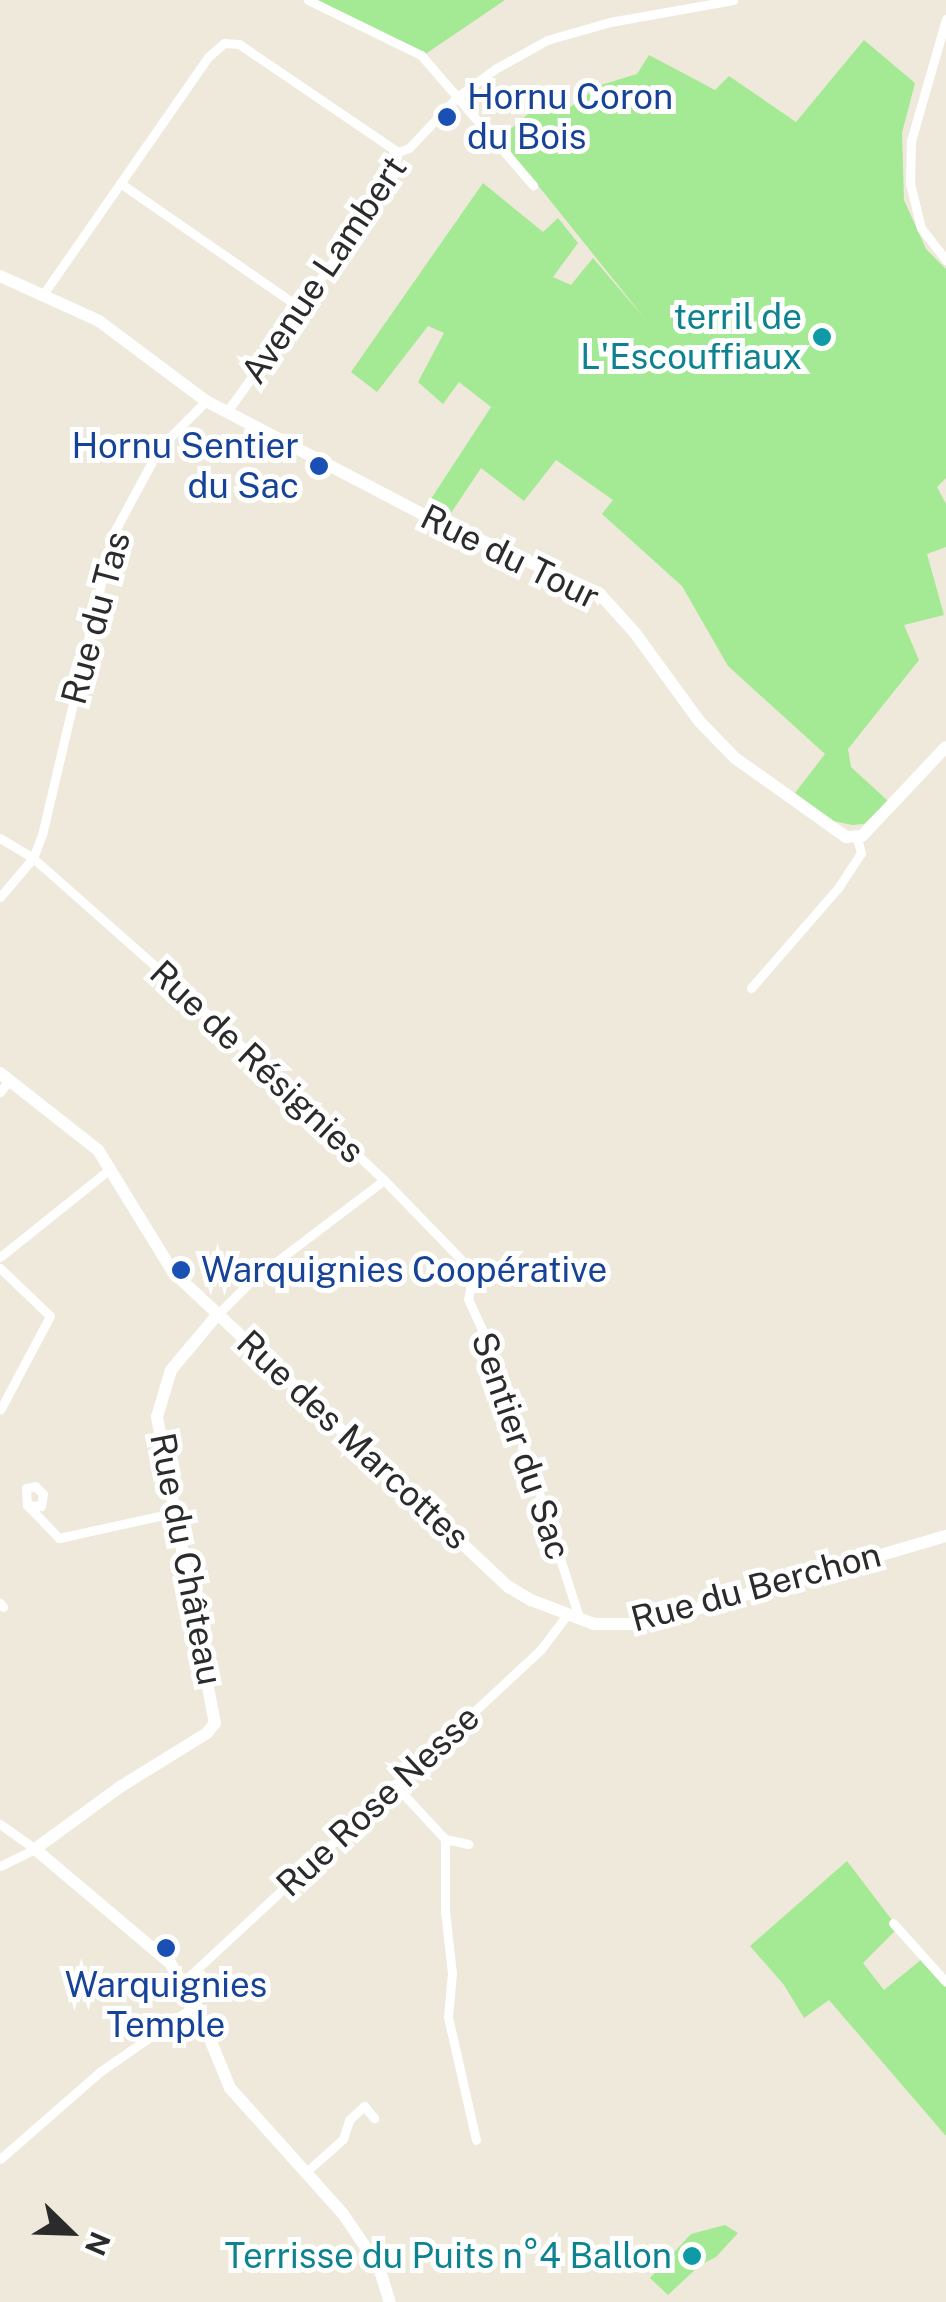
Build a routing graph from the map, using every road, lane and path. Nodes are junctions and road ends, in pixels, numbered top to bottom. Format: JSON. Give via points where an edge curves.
{"nodes":[{"id":1,"x":308,"y":0,"type":"edge"},
{"id":2,"x":733,"y":0,"type":"edge"},
{"id":3,"x":685,"y":3,"type":"edge"},
{"id":4,"x":946,"y":19,"type":"edge"},
{"id":5,"x":457,"y":97,"type":"junction"},
{"id":6,"x":398,"y":152,"type":"junction"},
{"id":7,"x":120,"y":183,"type":"junction"},
{"id":8,"x":533,"y":185,"type":"dead end"},
{"id":9,"x":946,"y":260,"type":"edge"},
{"id":10,"x":0,"y":276,"type":"edge"},
{"id":11,"x":44,"y":293,"type":"junction"},
{"id":12,"x":295,"y":304,"type":"junction"},
{"id":13,"x":206,"y":402,"type":"junction"},
{"id":14,"x":228,"y":410,"type":"junction"},
{"id":15,"x":946,"y":747,"type":"edge"},
{"id":16,"x":0,"y":838,"type":"edge"},
{"id":17,"x":857,"y":838,"type":"junction"},
{"id":18,"x":31,"y":856,"type":"junction"},
{"id":19,"x":0,"y":897,"type":"edge"},
{"id":20,"x":751,"y":988,"type":"dead end"},
{"id":21,"x":5,"y":1077,"type":"edge"},
{"id":22,"x":0,"y":1092,"type":"edge"},
{"id":23,"x":111,"y":1167,"type":"junction"},
{"id":24,"x":384,"y":1180,"type":"junction"},
{"id":25,"x":0,"y":1257,"type":"edge"},
{"id":26,"x":0,"y":1268,"type":"edge"},
{"id":27,"x":474,"y":1272,"type":"joint"},
{"id":28,"x":218,"y":1314,"type":"junction"},
{"id":29,"x":0,"y":1410,"type":"edge"},
{"id":30,"x":27,"y":1505,"type":"dead end"},
{"id":31,"x":172,"y":1513,"type":"junction"},
{"id":32,"x":946,"y":1536,"type":"edge"},
{"id":33,"x":574,"y":1618,"type":"junction"},
{"id":34,"x":394,"y":1784,"type":"junction"},
{"id":35,"x":0,"y":1824,"type":"edge"},
{"id":36,"x":446,"y":1839,"type":"junction"},
{"id":37,"x":468,"y":1844,"type":"dead end"},
{"id":38,"x":35,"y":1849,"type":"junction"},
{"id":39,"x":0,"y":1866,"type":"edge"},
{"id":40,"x":893,"y":1923,"type":"dead end"},
{"id":41,"x":184,"y":1982,"type":"junction"},
{"id":42,"x":946,"y":1982,"type":"edge"},
{"id":43,"x":196,"y":2005,"type":"junction"},
{"id":44,"x":374,"y":2118,"type":"dead end"},
{"id":45,"x":476,"y":2140,"type":"dead end"},
{"id":46,"x":0,"y":2159,"type":"edge"},
{"id":47,"x":306,"y":2172,"type":"junction"},
{"id":48,"x":390,"y":2302,"type":"edge"}],
"edges":[{"from":1,"to":5,"type":"street","via":[[421,55]]},
{"from":2,"to":3,"type":"street","name":"Avenue Lambert"},
{"from":3,"to":5,"type":"street","name":"Avenue Lambert","via":[[547,40]]},
{"from":4,"to":9,"type":"street","via":[[911,141],[910,183],[921,228]]},
{"from":5,"to":6,"type":"street","name":"Avenue Lambert"},
{"from":5,"to":8,"type":"street"},
{"from":6,"to":7,"type":"street","via":[[232,41],[215,48]]},
{"from":6,"to":12,"type":"street","name":"Avenue Lambert","via":[[393,175],[309,294]]},
{"from":7,"to":11,"type":"street"},
{"from":7,"to":12,"type":"street"},
{"from":10,"to":11,"type":"street","name":"Rue du Tour"},
{"from":11,"to":13,"type":"street","name":"Rue du Tour","via":[[99,321]]},
{"from":12,"to":14,"type":"street","name":"Avenue Lambert","via":[[292,321]]},
{"from":13,"to":14,"type":"street","name":"Rue du Tour"},
{"from":13,"to":18,"type":"street","name":"Rue du Tas","via":[[160,447],[112,536],[42,835]]},
{"from":14,"to":17,"type":"street","name":"Rue du Tour","via":[[422,514],[599,594],[735,758],[825,825]]},
{"from":15,"to":17,"type":"street"},
{"from":16,"to":18,"type":"street","name":"Rue de Résignies"},
{"from":17,"to":20,"type":"street","via":[[861,853],[838,888]]},
{"from":18,"to":19,"type":"street"},
{"from":18,"to":24,"type":"street","name":"Rue de Résignies"},
{"from":21,"to":22,"type":"street"},
{"from":21,"to":23,"type":"street","via":[[76,1129]]},
{"from":23,"to":25,"type":"street"},
{"from":23,"to":28,"type":"street","via":[[160,1256]]},
{"from":24,"to":27,"type":"street","name":"Rue de Résignies"},
{"from":24,"to":28,"type":"street","name":"Rue des Marcottes","via":[[257,1276]]},
{"from":26,"to":29,"type":"street","via":[[50,1316]]},
{"from":27,"to":33,"type":"street","name":"Sentier du Sac","via":[[468,1299],[497,1362]]},
{"from":28,"to":31,"type":"street","name":"Rue du Château","via":[[176,1361],[160,1399],[158,1435]]},
{"from":28,"to":33,"type":"street","name":"Rue des Marcottes","via":[[509,1587]]},
{"from":30,"to":31,"type":"street","via":[[59,1538]]},
{"from":31,"to":38,"type":"street","name":"Rue du Château","via":[[214,1699],[214,1725]]},
{"from":32,"to":33,"type":"street","name":"Rue du Berchon","via":[[645,1624],[608,1626]]},
{"from":33,"to":34,"type":"street","name":"Rue Rose Nesse"},
{"from":34,"to":36,"type":"street"},
{"from":34,"to":41,"type":"street","name":"Rue Rose Nesse"},
{"from":35,"to":38,"type":"street"},
{"from":36,"to":37,"type":"street"},
{"from":36,"to":45,"type":"street","via":[[448,2017]]},
{"from":38,"to":39,"type":"street"},
{"from":38,"to":41,"type":"street","via":[[157,1949]]},
{"from":40,"to":42,"type":"street"},
{"from":41,"to":43,"type":"street"},
{"from":43,"to":46,"type":"street","via":[[101,2071]]},
{"from":43,"to":47,"type":"street","via":[[230,2088]]},
{"from":44,"to":47,"type":"street","via":[[368,2103],[349,2120],[343,2139]]},
{"from":47,"to":48,"type":"street","via":[[370,2251]]}]}
